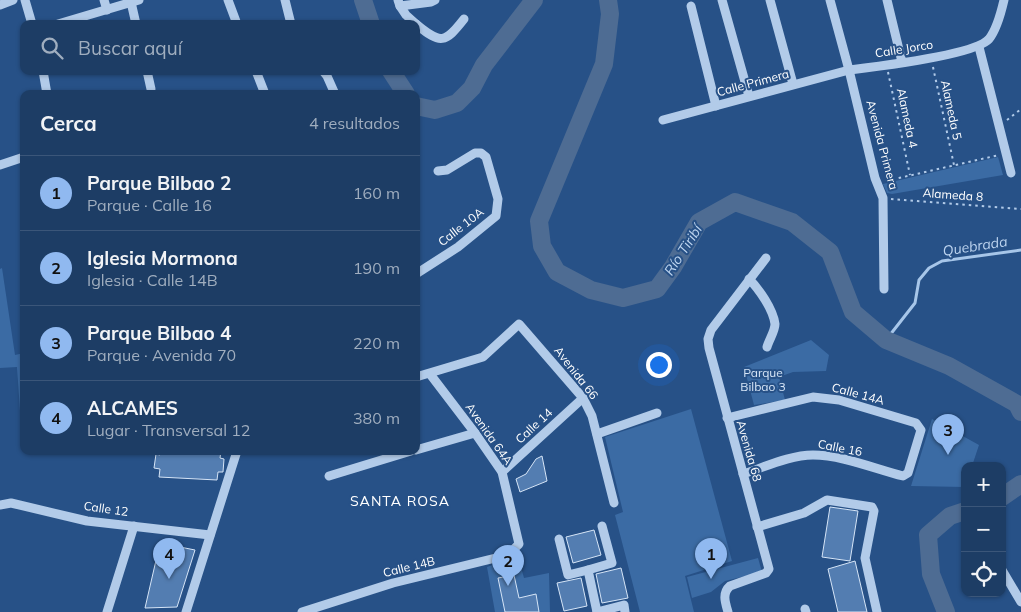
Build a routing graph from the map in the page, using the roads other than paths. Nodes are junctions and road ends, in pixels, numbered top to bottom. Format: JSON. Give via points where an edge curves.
{"nodes":[{"id":1,"x":13,"y":0,"type":"edge"},
{"id":2,"x":26,"y":0,"type":"edge"},
{"id":3,"x":104,"y":0,"type":"edge"},
{"id":4,"x":228,"y":0,"type":"edge"},
{"id":5,"x":285,"y":0,"type":"edge"},
{"id":6,"x":435,"y":0,"type":"edge"},
{"id":7,"x":722,"y":0,"type":"edge"},
{"id":8,"x":770,"y":0,"type":"edge"},
{"id":9,"x":830,"y":0,"type":"edge"},
{"id":10,"x":887,"y":0,"type":"edge"},
{"id":11,"x":1004,"y":0,"type":"edge"},
{"id":12,"x":135,"y":1,"type":"edge"},
{"id":13,"x":399,"y":3,"type":"edge"},
{"id":14,"x":0,"y":5,"type":"edge"},
{"id":15,"x":691,"y":6,"type":"dead end"},
{"id":16,"x":106,"y":10,"type":"junction"},
{"id":17,"x":464,"y":19,"type":"dead end"},
{"id":18,"x":31,"y":20,"type":"edge"},
{"id":19,"x":72,"y":20,"type":"edge"},
{"id":20,"x":136,"y":20,"type":"edge"},
{"id":21,"x":236,"y":20,"type":"edge"},
{"id":22,"x":290,"y":20,"type":"edge"},
{"id":23,"x":411,"y":20,"type":"edge"},
{"id":24,"x":420,"y":27,"type":"edge"},
{"id":25,"x":979,"y":47,"type":"junction"},
{"id":26,"x":902,"y":62,"type":"junction"},
{"id":27,"x":849,"y":70,"type":"junction"},
{"id":28,"x":44,"y":75,"type":"edge"},
{"id":29,"x":148,"y":75,"type":"edge"},
{"id":30,"x":258,"y":75,"type":"edge"},
{"id":31,"x":326,"y":75,"type":"edge"},
{"id":32,"x":793,"y":84,"type":"junction"},
{"id":33,"x":151,"y":89,"type":"dead end"},
{"id":34,"x":47,"y":90,"type":"edge"},
{"id":35,"x":263,"y":90,"type":"edge"},
{"id":36,"x":333,"y":90,"type":"edge"},
{"id":37,"x":749,"y":96,"type":"junction"},
{"id":38,"x":716,"y":106,"type":"junction"},
{"id":39,"x":663,"y":120,"type":"dead end"},
{"id":40,"x":20,"y":162,"type":"edge"},
{"id":41,"x":0,"y":165,"type":"edge"},
{"id":42,"x":438,"y":171,"type":"dead end"},
{"id":43,"x":1011,"y":173,"type":"dead end"},
{"id":44,"x":766,"y":258,"type":"dead end"},
{"id":45,"x":420,"y":271,"type":"edge"},
{"id":46,"x":749,"y":279,"type":"junction"},
{"id":47,"x":884,"y":289,"type":"dead end"},
{"id":48,"x":767,"y":347,"type":"dead end"},
{"id":49,"x":430,"y":374,"type":"junction"},
{"id":50,"x":420,"y":377,"type":"edge"},
{"id":51,"x":583,"y":398,"type":"junction"},
{"id":52,"x":657,"y":412,"type":"dead end"},
{"id":53,"x":727,"y":418,"type":"junction"},
{"id":54,"x":475,"y":433,"type":"junction"},
{"id":55,"x":597,"y":434,"type":"junction"},
{"id":56,"x":420,"y":449,"type":"edge"},
{"id":57,"x":236,"y":455,"type":"edge"},
{"id":58,"x":398,"y":455,"type":"edge"},
{"id":59,"x":502,"y":472,"type":"junction"},
{"id":60,"x":743,"y":474,"type":"junction"},
{"id":61,"x":329,"y":476,"type":"dead end"},
{"id":62,"x":903,"y":476,"type":"joint"},
{"id":63,"x":614,"y":503,"type":"dead end"},
{"id":64,"x":0,"y":504,"type":"edge"},
{"id":65,"x":134,"y":526,"type":"junction"},
{"id":66,"x":602,"y":526,"type":"dead end"},
{"id":67,"x":757,"y":527,"type":"junction"},
{"id":68,"x":210,"y":535,"type":"junction"},
{"id":69,"x":559,"y":539,"type":"dead end"},
{"id":70,"x":519,"y":544,"type":"joint"},
{"id":71,"x":588,"y":570,"type":"junction"},
{"id":72,"x":1006,"y":577,"type":"edge"},
{"id":73,"x":1021,"y":602,"type":"edge"},
{"id":74,"x":107,"y":612,"type":"edge"},
{"id":75,"x":186,"y":612,"type":"edge"},
{"id":76,"x":302,"y":612,"type":"edge"},
{"id":77,"x":597,"y":612,"type":"edge"},
{"id":78,"x":625,"y":612,"type":"edge"},
{"id":79,"x":728,"y":612,"type":"edge"},
{"id":80,"x":877,"y":612,"type":"edge"}],
"edges":[{"from":1,"to":14,"type":"street"},
{"from":2,"to":18,"type":"street"},
{"from":3,"to":16,"type":"street"},
{"from":4,"to":21,"type":"street"},
{"from":5,"to":22,"type":"street"},
{"from":6,"to":13,"type":"street"},
{"from":7,"to":37,"type":"street"},
{"from":8,"to":32,"type":"street"},
{"from":9,"to":27,"type":"street"},
{"from":10,"to":26,"type":"street"},
{"from":11,"to":25,"type":"street","via":[[998,23],[989,39]]},
{"from":12,"to":16,"type":"street"},
{"from":12,"to":20,"type":"street"},
{"from":13,"to":23,"type":"street"},
{"from":15,"to":38,"type":"street"},
{"from":16,"to":19,"type":"street"},
{"from":17,"to":24,"type":"street","via":[[450,37],[428,34]]},
{"from":25,"to":26,"type":"street","name":"Calle Jorco"},
{"from":25,"to":43,"type":"street"},
{"from":26,"to":27,"type":"street","name":"Calle Jorco"},
{"from":27,"to":32,"type":"street","name":"Calle Primera"},
{"from":27,"to":47,"type":"street","name":"Avenida Primera","via":[[883,198]]},
{"from":28,"to":34,"type":"street"},
{"from":29,"to":33,"type":"street"},
{"from":30,"to":35,"type":"street"},
{"from":31,"to":36,"type":"street"},
{"from":32,"to":37,"type":"street","name":"Calle Primera"},
{"from":37,"to":38,"type":"street","name":"Calle Primera"},
{"from":38,"to":39,"type":"street","name":"Calle Primera"},
{"from":40,"to":41,"type":"street"},
{"from":42,"to":45,"type":"street","name":"Calle 10A","via":[[447,170],[475,152],[481,153],[486,158],[498,199],[496,216],[458,247]]},
{"from":44,"to":46,"type":"street"},
{"from":46,"to":48,"type":"street","via":[[762,293],[775,324]]},
{"from":46,"to":53,"type":"street","name":"Avenida 68","via":[[711,330],[708,339]]},
{"from":49,"to":50,"type":"street"},
{"from":49,"to":51,"type":"street","name":"Avenida 66","via":[[483,357],[519,324]]},
{"from":49,"to":54,"type":"street","name":"Avenida 64A"},
{"from":51,"to":55,"type":"street","name":"Avenida 66"},
{"from":51,"to":59,"type":"street","name":"Calle 14"},
{"from":52,"to":55,"type":"street"},
{"from":53,"to":60,"type":"street","name":"Avenida 68"},
{"from":53,"to":62,"type":"street","name":"Calle 14A","via":[[800,400],[823,398],[916,423],[921,430],[908,473]]},
{"from":54,"to":56,"type":"street"},
{"from":54,"to":59,"type":"street","name":"Avenida 64A"},
{"from":55,"to":63,"type":"street","name":"Avenida 66"},
{"from":57,"to":68,"type":"street"},
{"from":58,"to":61,"type":"street"},
{"from":59,"to":70,"type":"street","name":"Avenida 64A"},
{"from":60,"to":62,"type":"street","name":"Calle 16","via":[[812,455],[828,456]]},
{"from":60,"to":67,"type":"street","name":"Avenida 68"},
{"from":64,"to":65,"type":"street","name":"Calle 12","via":[[11,503],[87,520]]},
{"from":65,"to":68,"type":"street","name":"Calle 12"},
{"from":65,"to":74,"type":"street"},
{"from":66,"to":71,"type":"street","via":[[612,563]]},
{"from":67,"to":79,"type":"street","name":"Avenida 68","via":[[769,569],[726,590],[724,596]]},
{"from":67,"to":80,"type":"street","via":[[804,512],[826,500],[872,507],[874,511],[865,558]]},
{"from":68,"to":75,"type":"street"},
{"from":69,"to":71,"type":"street","via":[[568,575]]},
{"from":70,"to":76,"type":"street","name":"Calle 14B","via":[[508,555],[393,583]]},
{"from":71,"to":77,"type":"street"},
{"from":72,"to":73,"type":"street"},
{"from":77,"to":78,"type":"street","via":[[624,605]]}]}
